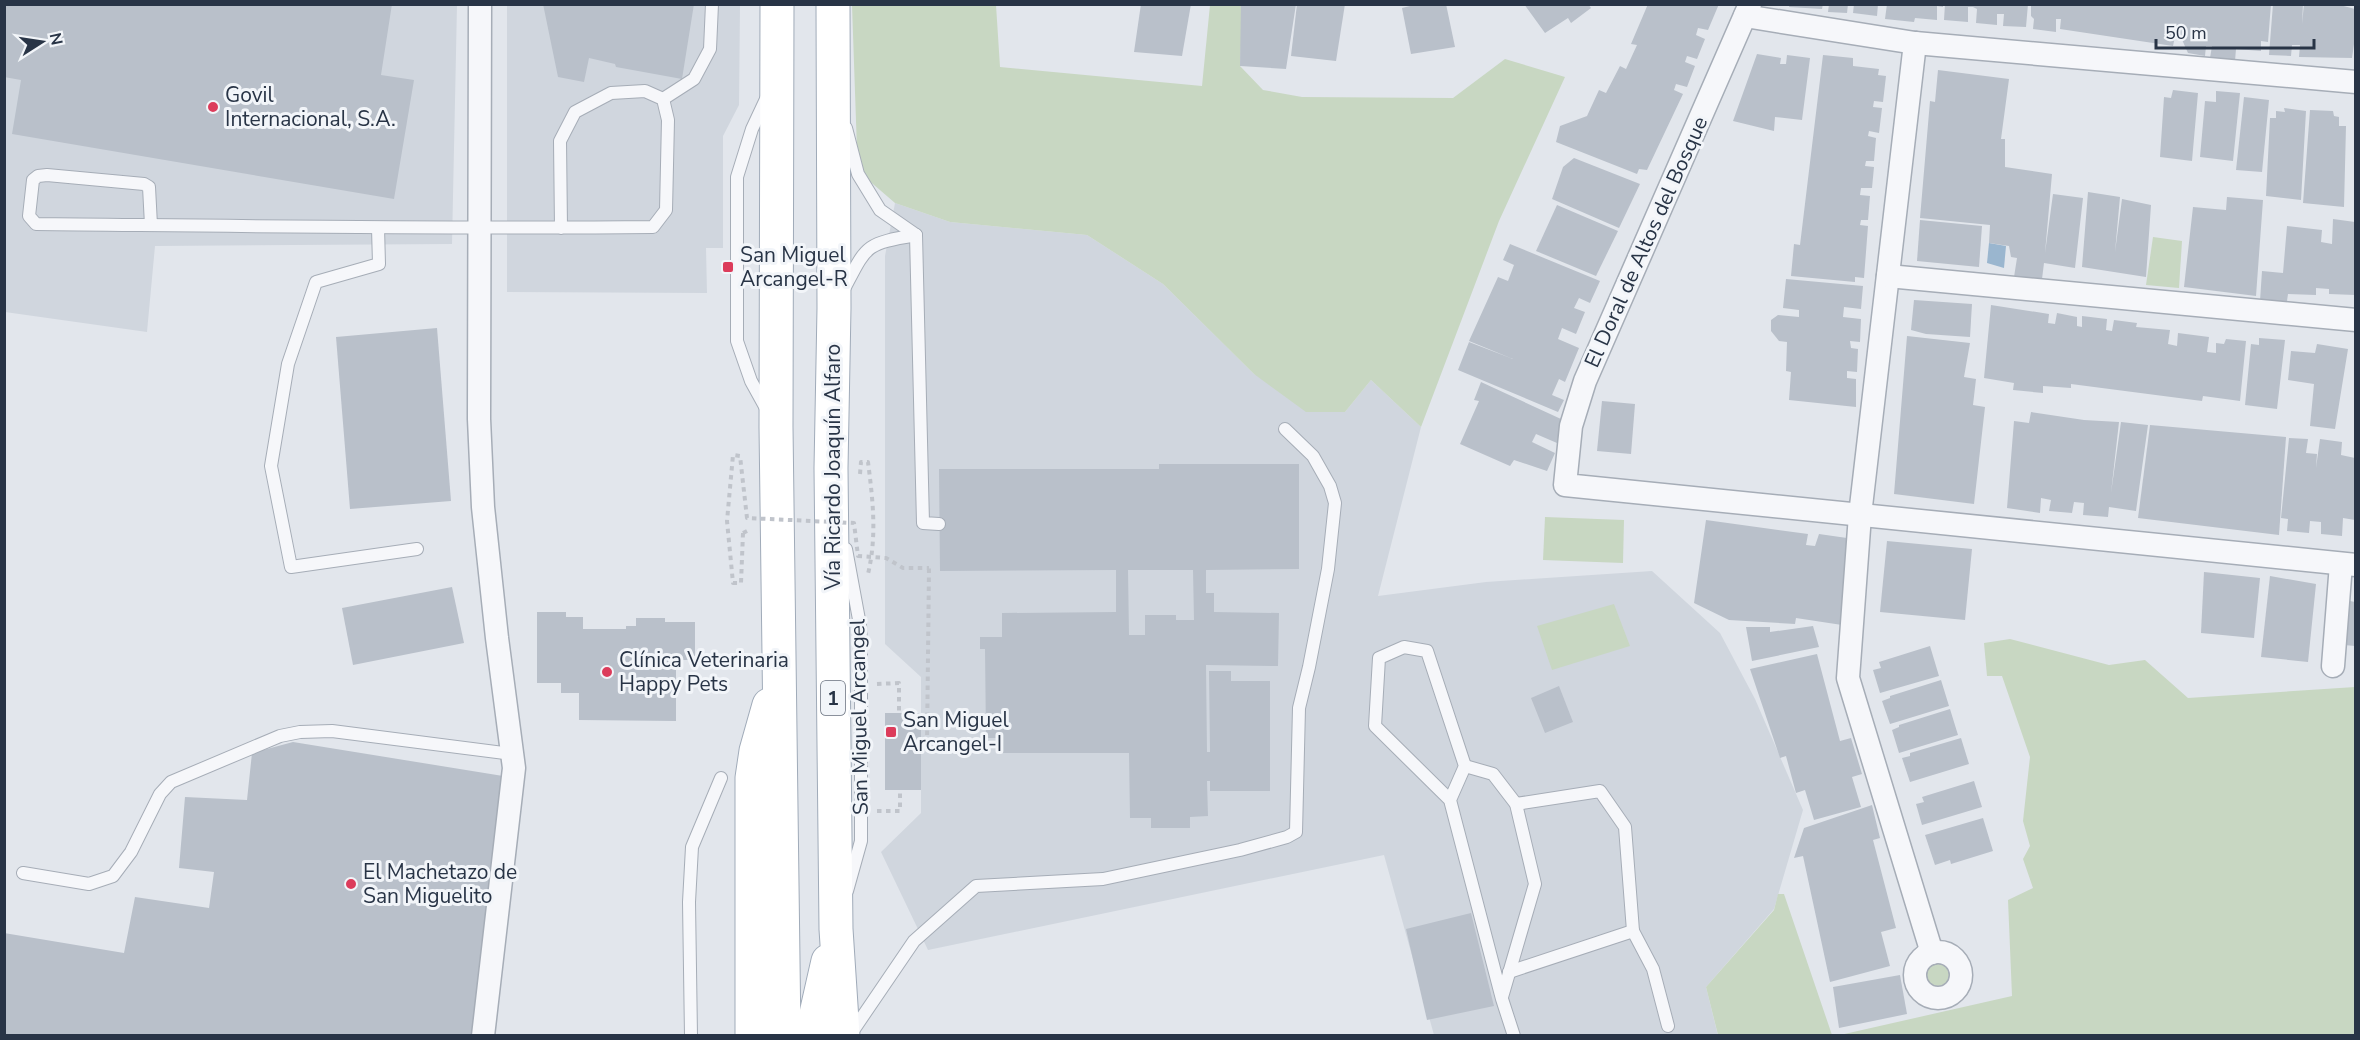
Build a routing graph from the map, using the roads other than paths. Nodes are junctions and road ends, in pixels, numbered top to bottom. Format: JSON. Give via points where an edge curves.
{"nodes":[{"id":1,"x":480,"y":4,"type":"edge"},
{"id":2,"x":711,"y":4,"type":"edge"},
{"id":3,"x":777,"y":4,"type":"edge"},
{"id":4,"x":833,"y":4,"type":"edge"},
{"id":5,"x":1748,"y":10,"type":"edge"},
{"id":6,"x":1915,"y":43,"type":"junction"},
{"id":7,"x":835,"y":82,"type":"junction"},
{"id":8,"x":2355,"y":82,"type":"edge"},
{"id":9,"x":663,"y":99,"type":"junction"},
{"id":10,"x":151,"y":225,"type":"junction"},
{"id":11,"x":378,"y":228,"type":"junction"},
{"id":12,"x":478,"y":228,"type":"junction"},
{"id":13,"x":561,"y":228,"type":"junction"},
{"id":14,"x":916,"y":235,"type":"junction"},
{"id":15,"x":1888,"y":276,"type":"junction"},
{"id":16,"x":834,"y":308,"type":"junction"},
{"id":17,"x":2355,"y":320,"type":"edge"},
{"id":18,"x":1285,"y":429,"type":"dead end"},
{"id":19,"x":845,"y":475,"type":"junction"},
{"id":20,"x":1860,"y":515,"type":"junction"},
{"id":21,"x":939,"y":524,"type":"dead end"},
{"id":22,"x":417,"y":549,"type":"dead end"},
{"id":23,"x":2348,"y":565,"type":"edge"},
{"id":24,"x":2333,"y":666,"type":"dead end"},
{"id":25,"x":779,"y":669,"type":"junction"},
{"id":26,"x":512,"y":753,"type":"junction"},
{"id":27,"x":1465,"y":766,"type":"junction"},
{"id":28,"x":721,"y":778,"type":"dead end"},
{"id":29,"x":1450,"y":800,"type":"junction"},
{"id":30,"x":1516,"y":804,"type":"junction"},
{"id":31,"x":23,"y":873,"type":"dead end"},
{"id":32,"x":836,"y":929,"type":"junction"},
{"id":33,"x":1633,"y":931,"type":"junction"},
{"id":34,"x":1932,"y":953,"type":"dead end"},
{"id":35,"x":1509,"y":972,"type":"junction"},
{"id":36,"x":1502,"y":999,"type":"junction"},
{"id":37,"x":1668,"y":1026,"type":"dead end"},
{"id":38,"x":483,"y":1035,"type":"edge"},
{"id":39,"x":691,"y":1035,"type":"edge"},
{"id":40,"x":752,"y":1035,"type":"edge"},
{"id":41,"x":783,"y":1035,"type":"edge"},
{"id":42,"x":811,"y":1035,"type":"edge"},
{"id":43,"x":843,"y":1035,"type":"edge"},
{"id":44,"x":849,"y":1035,"type":"edge"},
{"id":45,"x":1514,"y":1035,"type":"edge"}],
"edges":[{"from":1,"to":12,"type":"street"},
{"from":2,"to":9,"type":"lane","via":[[710,50],[694,79]]},
{"from":3,"to":25,"type":"main road"},
{"from":4,"to":7,"type":"main road","name":"Vía Ricardo Joaquín Alfaro","number":"1"},
{"from":5,"to":6,"type":"street"},
{"from":5,"to":20,"type":"street","name":"El Doral de Altos del Bosque","via":[[1585,381],[1570,426],[1564,485]]},
{"from":6,"to":8,"type":"street"},
{"from":6,"to":15,"type":"street"},
{"from":7,"to":14,"type":"lane","via":[[858,174],[880,210]]},
{"from":7,"to":16,"type":"main road","name":"Vía Ricardo Joaquín Alfaro","number":"1"},
{"from":9,"to":13,"type":"lane","via":[[645,91],[611,93],[575,112],[560,141]]},
{"from":9,"to":13,"type":"lane","via":[[668,120],[666,210],[653,226]]},
{"from":10,"to":10,"type":"lane","via":[[36,224],[29,216],[33,180],[47,175],[144,184],[151,192]]},
{"from":10,"to":11,"type":"lane"},
{"from":11,"to":12,"type":"lane"},
{"from":11,"to":22,"type":"lane","via":[[379,264],[316,282],[288,364],[271,466],[291,567]]},
{"from":12,"to":13,"type":"lane"},
{"from":12,"to":26,"type":"street","via":[[483,507]]},
{"from":14,"to":16,"type":"lane","via":[[880,241],[863,253]]},
{"from":14,"to":21,"type":"lane","via":[[923,523]]},
{"from":15,"to":17,"type":"street"},
{"from":15,"to":20,"type":"street"},
{"from":16,"to":19,"type":"main road","name":"Vía Ricardo Joaquín Alfaro","number":"1"},
{"from":18,"to":44,"type":"lane","via":[[1313,456],[1335,503],[1328,569],[1299,708],[1296,832],[1240,850],[1102,879],[976,886],[914,940]]},
{"from":19,"to":32,"type":"main road","name":"Vía Ricardo Joaquín Alfaro","number":"1"},
{"from":19,"to":32,"type":"lane","name":"San Miguel Arcangel","via":[[860,625],[861,841]]},
{"from":20,"to":23,"type":"street"},
{"from":20,"to":34,"type":"street","via":[[1848,678]]},
{"from":23,"to":24,"type":"street"},
{"from":25,"to":40,"type":"main road","via":[[752,778]]},
{"from":25,"to":41,"type":"main road"},
{"from":26,"to":31,"type":"lane","via":[[332,731],[280,736],[171,782],[160,794],[131,852],[113,876],[89,884]]},
{"from":26,"to":38,"type":"street","via":[[514,768]]},
{"from":27,"to":29,"type":"lane"},
{"from":27,"to":29,"type":"lane","via":[[1427,651],[1404,647],[1379,658],[1375,726]]},
{"from":27,"to":30,"type":"lane","via":[[1493,774]]},
{"from":28,"to":39,"type":"lane","via":[[692,847]]},
{"from":29,"to":36,"type":"lane"},
{"from":30,"to":33,"type":"lane","via":[[1600,791],[1625,827]]},
{"from":30,"to":35,"type":"lane","via":[[1535,884]]},
{"from":32,"to":42,"type":"main road"},
{"from":32,"to":43,"type":"main road"},
{"from":33,"to":35,"type":"lane"},
{"from":33,"to":37,"type":"lane","via":[[1653,969]]},
{"from":35,"to":36,"type":"lane"},
{"from":36,"to":45,"type":"lane"}]}
